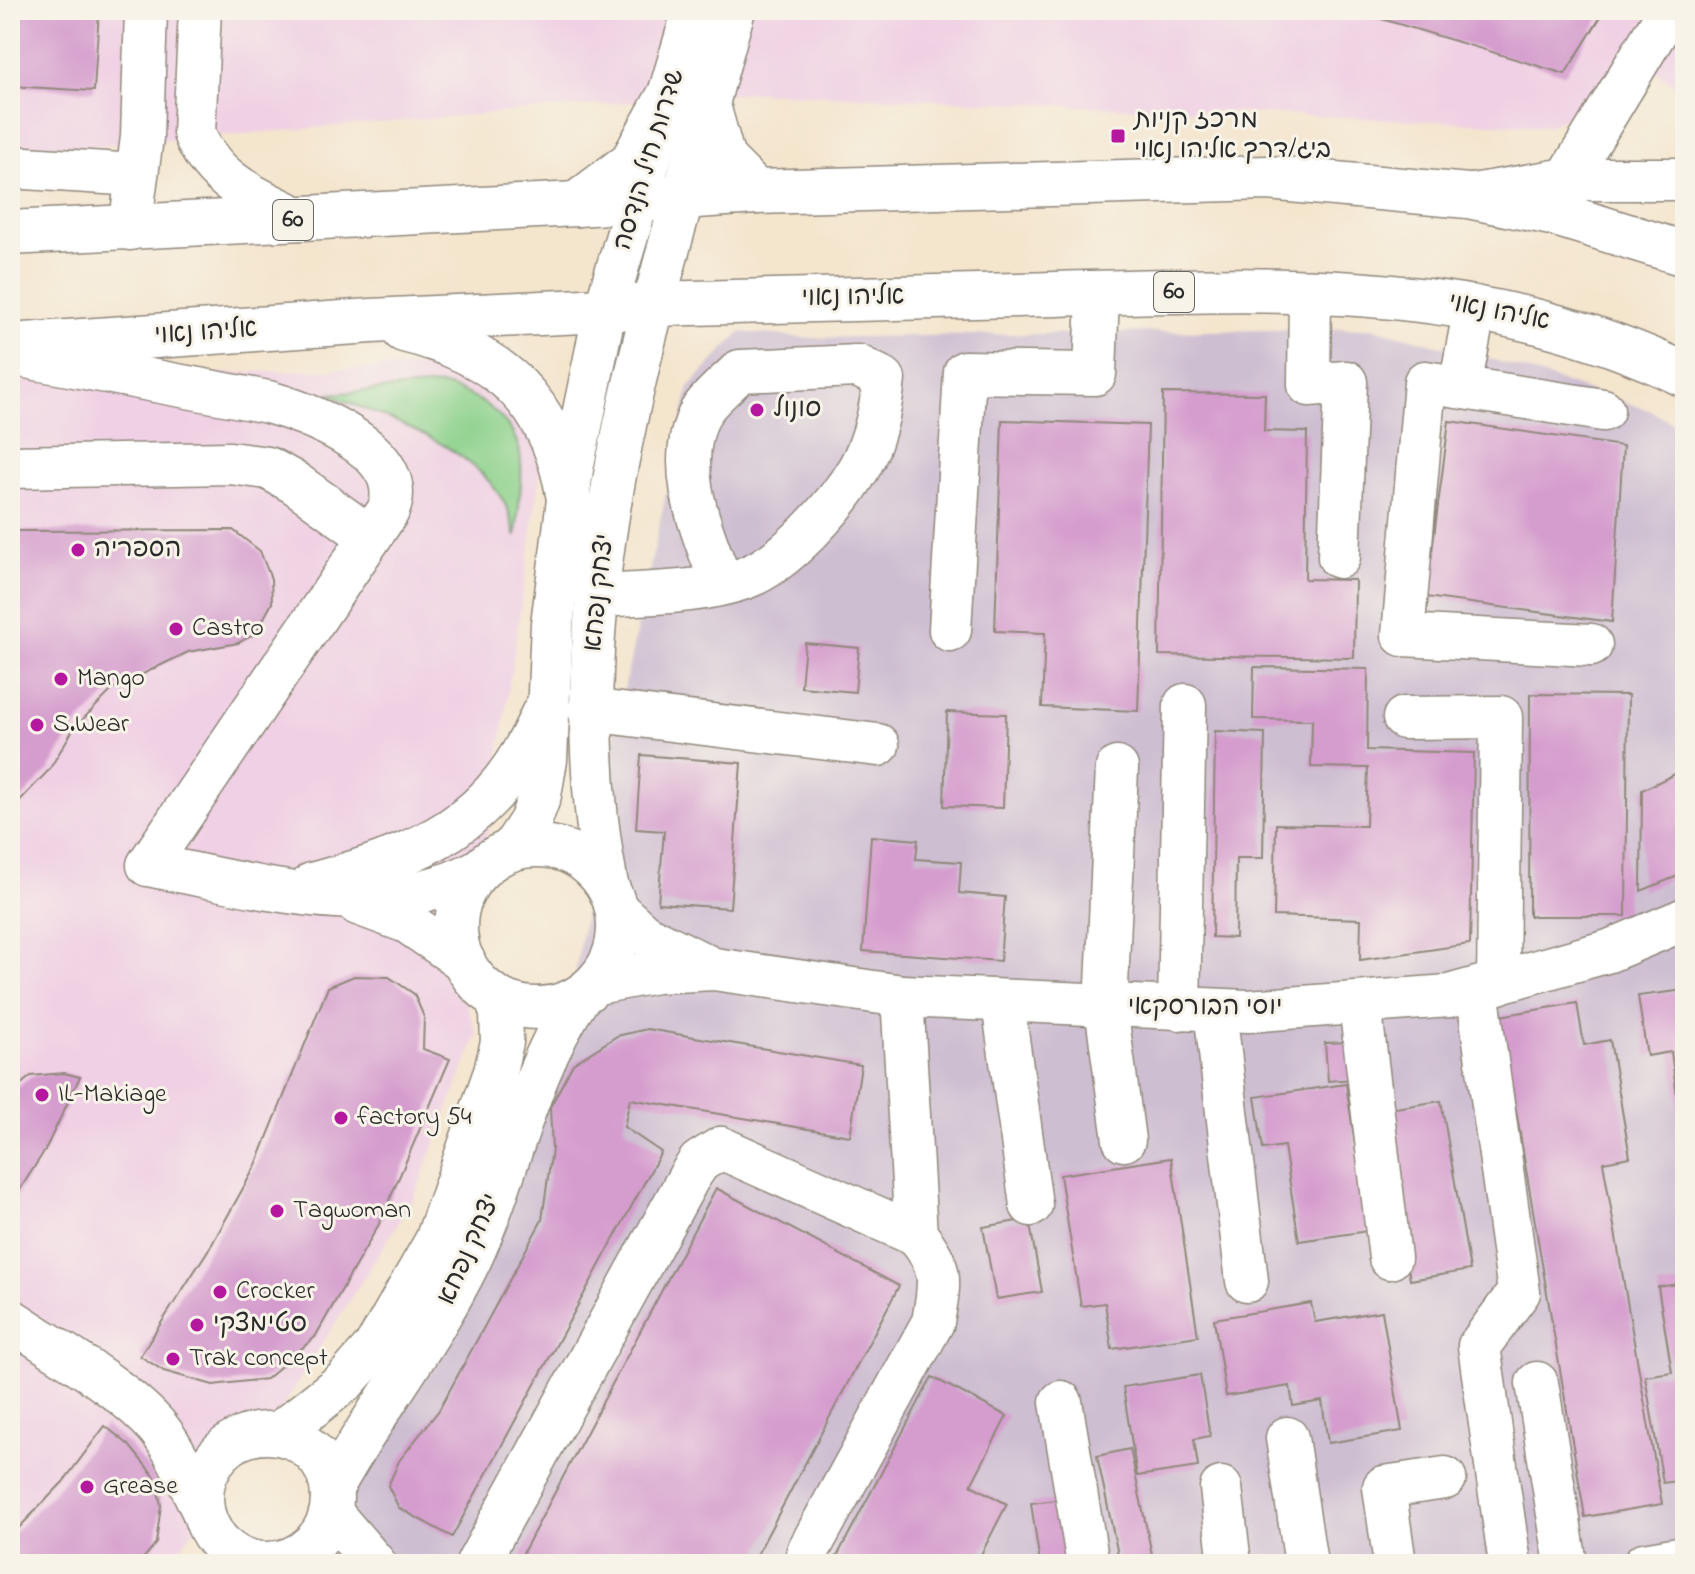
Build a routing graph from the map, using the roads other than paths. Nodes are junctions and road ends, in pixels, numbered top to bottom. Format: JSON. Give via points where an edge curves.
{"nodes":[{"id":1,"x":146,"y":10,"type":"edge"},
{"id":2,"x":200,"y":10,"type":"edge"},
{"id":3,"x":694,"y":10,"type":"edge"},
{"id":4,"x":734,"y":10,"type":"edge"},
{"id":5,"x":1669,"y":10,"type":"edge"},
{"id":6,"x":688,"y":98,"type":"junction"},
{"id":7,"x":194,"y":133,"type":"junction"},
{"id":8,"x":139,"y":156,"type":"junction"},
{"id":9,"x":10,"y":167,"type":"edge"},
{"id":10,"x":1567,"y":179,"type":"junction"},
{"id":11,"x":1685,"y":179,"type":"edge"},
{"id":12,"x":756,"y":192,"type":"junction"},
{"id":13,"x":683,"y":196,"type":"junction"},
{"id":14,"x":1468,"y":196,"type":"junction"},
{"id":15,"x":639,"y":199,"type":"junction"},
{"id":16,"x":577,"y":204,"type":"junction"},
{"id":17,"x":300,"y":219,"type":"junction"},
{"id":18,"x":130,"y":229,"type":"junction"},
{"id":19,"x":10,"y":233,"type":"edge"},
{"id":20,"x":1685,"y":254,"type":"edge"},
{"id":21,"x":1310,"y":291,"type":"junction"},
{"id":22,"x":1098,"y":293,"type":"junction"},
{"id":23,"x":651,"y":304,"type":"junction"},
{"id":24,"x":1475,"y":307,"type":"junction"},
{"id":25,"x":605,"y":310,"type":"junction"},
{"id":26,"x":371,"y":321,"type":"junction"},
{"id":27,"x":10,"y":346,"type":"edge"},
{"id":28,"x":10,"y":354,"type":"edge"},
{"id":29,"x":1685,"y":375,"type":"edge"},
{"id":30,"x":1460,"y":387,"type":"junction"},
{"id":31,"x":1603,"y":410,"type":"dead end"},
{"id":32,"x":10,"y":467,"type":"edge"},
{"id":33,"x":569,"y":499,"type":"junction"},
{"id":34,"x":370,"y":537,"type":"junction"},
{"id":35,"x":1339,"y":557,"type":"dead end"},
{"id":36,"x":722,"y":584,"type":"junction"},
{"id":37,"x":598,"y":596,"type":"junction"},
{"id":38,"x":950,"y":630,"type":"dead end"},
{"id":39,"x":1591,"y":645,"type":"dead end"},
{"id":40,"x":548,"y":698,"type":"junction"},
{"id":41,"x":1185,"y":705,"type":"dead end"},
{"id":42,"x":589,"y":710,"type":"junction"},
{"id":43,"x":1404,"y":718,"type":"dead end"},
{"id":44,"x":878,"y":745,"type":"dead end"},
{"id":45,"x":1117,"y":768,"type":"dead end"},
{"id":46,"x":512,"y":849,"type":"junction"},
{"id":47,"x":477,"y":871,"type":"junction"},
{"id":48,"x":288,"y":891,"type":"junction"},
{"id":49,"x":338,"y":897,"type":"junction"},
{"id":50,"x":612,"y":898,"type":"junction"},
{"id":51,"x":1685,"y":919,"type":"edge"},
{"id":52,"x":464,"y":961,"type":"junction"},
{"id":53,"x":714,"y":969,"type":"junction"},
{"id":54,"x":1488,"y":986,"type":"junction"},
{"id":55,"x":588,"y":990,"type":"junction"},
{"id":56,"x":902,"y":996,"type":"junction"},
{"id":57,"x":496,"y":997,"type":"junction"},
{"id":58,"x":1003,"y":1003,"type":"junction"},
{"id":59,"x":1360,"y":1004,"type":"junction"},
{"id":60,"x":1106,"y":1007,"type":"junction"},
{"id":61,"x":1197,"y":1010,"type":"junction"},
{"id":62,"x":1124,"y":1140,"type":"dead end"},
{"id":63,"x":1031,"y":1205,"type":"dead end"},
{"id":64,"x":916,"y":1235,"type":"junction"},
{"id":65,"x":1390,"y":1258,"type":"dead end"},
{"id":66,"x":1247,"y":1281,"type":"dead end"},
{"id":67,"x":10,"y":1319,"type":"edge"},
{"id":68,"x":1537,"y":1383,"type":"dead end"},
{"id":69,"x":1061,"y":1402,"type":"dead end"},
{"id":70,"x":135,"y":1406,"type":"junction"},
{"id":71,"x":264,"y":1434,"type":"junction"},
{"id":72,"x":1287,"y":1438,"type":"dead end"},
{"id":73,"x":1445,"y":1478,"type":"dead end"},
{"id":74,"x":1221,"y":1488,"type":"dead end"},
{"id":75,"x":332,"y":1500,"type":"junction"},
{"id":76,"x":202,"y":1535,"type":"edge"},
{"id":77,"x":1685,"y":1557,"type":"edge"},
{"id":78,"x":277,"y":1563,"type":"edge"},
{"id":79,"x":375,"y":1564,"type":"edge"},
{"id":80,"x":477,"y":1564,"type":"edge"},
{"id":81,"x":805,"y":1564,"type":"edge"},
{"id":82,"x":1088,"y":1564,"type":"edge"},
{"id":83,"x":1230,"y":1564,"type":"edge"},
{"id":84,"x":1306,"y":1564,"type":"edge"},
{"id":85,"x":1395,"y":1564,"type":"edge"},
{"id":86,"x":1510,"y":1564,"type":"edge"},
{"id":87,"x":1566,"y":1564,"type":"edge"},
{"id":88,"x":1644,"y":1564,"type":"edge"}],
"edges":[{"from":1,"to":8,"type":"street"},
{"from":2,"to":7,"type":"street"},
{"from":3,"to":6,"type":"street","name":"שדרות חיל הנדסה"},
{"from":4,"to":6,"type":"street","name":"שדרות חיל הנדסה"},
{"from":5,"to":10,"type":"street"},
{"from":6,"to":12,"type":"highway","via":[[723,159]]},
{"from":6,"to":13,"type":"street","name":"שדרות חיל הנדסה"},
{"from":6,"to":15,"type":"street","name":"שדרות חיל הנדסה"},
{"from":6,"to":16,"type":"highway","via":[[632,162]]},
{"from":7,"to":8,"type":"street"},
{"from":7,"to":17,"type":"street","via":[[209,164],[264,203]]},
{"from":8,"to":9,"type":"street"},
{"from":8,"to":18,"type":"street"},
{"from":10,"to":11,"type":"street"},
{"from":10,"to":14,"type":"street"},
{"from":12,"to":13,"type":"highway","number":"60"},
{"from":12,"to":14,"type":"highway","number":"60","via":[[1268,178]]},
{"from":13,"to":15,"type":"highway","number":"60"},
{"from":13,"to":23,"type":"street","name":"שדרות חיל הנדסה"},
{"from":14,"to":20,"type":"highway","number":"60","via":[[1556,214]]},
{"from":15,"to":16,"type":"highway","number":"60"},
{"from":15,"to":25,"type":"street","name":"שדרות חיל הנדסה"},
{"from":16,"to":17,"type":"highway","number":"60"},
{"from":17,"to":18,"type":"highway","number":"60"},
{"from":18,"to":19,"type":"highway","number":"60"},
{"from":21,"to":22,"type":"highway","name":"אליהו נאוי","number":"60"},
{"from":21,"to":24,"type":"highway","name":"אליהו נאוי","number":"60","via":[[1361,291]]},
{"from":21,"to":35,"type":"street","via":[[1309,385],[1346,382]]},
{"from":22,"to":23,"type":"highway","name":"אליהו נאוי","number":"60"},
{"from":22,"to":38,"type":"street","via":[[1095,374],[965,372]]},
{"from":23,"to":25,"type":"highway","name":"אליהו נאוי","number":"60"},
{"from":23,"to":37,"type":"street","name":"יצחק נפחא","via":[[614,477]]},
{"from":24,"to":29,"type":"highway","name":"אליהו נאוי","number":"60","via":[[1554,323],[1633,350]]},
{"from":24,"to":30,"type":"street"},
{"from":25,"to":26,"type":"highway","name":"אליהו נאוי","number":"60"},
{"from":25,"to":33,"type":"street","name":"יצחק נפחא"},
{"from":26,"to":27,"type":"highway","name":"אליהו נאוי","number":"60"},
{"from":26,"to":33,"type":"highway","via":[[442,339],[518,386],[562,458]]},
{"from":28,"to":34,"type":"street","via":[[306,413],[362,446],[389,475],[394,496]]},
{"from":30,"to":31,"type":"street"},
{"from":30,"to":39,"type":"street","via":[[1425,382],[1403,635]]},
{"from":32,"to":34,"type":"street","via":[[230,463],[268,468]]},
{"from":33,"to":40,"type":"street","name":"יצחק נפחא"},
{"from":34,"to":48,"type":"street","via":[[148,865]]},
{"from":36,"to":36,"type":"street","via":[[747,578],[794,546],[831,505],[859,468],[881,412],[884,379],[858,366],[740,371],[702,409],[688,444],[691,477],[698,520]]},
{"from":36,"to":37,"type":"street"},
{"from":37,"to":42,"type":"street","name":"יצחק נפחא"},
{"from":40,"to":46,"type":"street","name":"יצחק נפחא","via":[[540,795]]},
{"from":40,"to":48,"type":"street","via":[[505,778],[458,828],[370,868]]},
{"from":41,"to":61,"type":"street"},
{"from":42,"to":44,"type":"street"},
{"from":42,"to":50,"type":"street","name":"יצחק נפחא","via":[[593,801]]},
{"from":43,"to":54,"type":"street","via":[[1501,717]]},
{"from":45,"to":60,"type":"street"},
{"from":46,"to":47,"type":"street"},
{"from":46,"to":50,"type":"street","via":[[539,845],[566,851],[590,864]]},
{"from":47,"to":49,"type":"street","via":[[448,886],[416,893],[382,899]]},
{"from":47,"to":52,"type":"street","via":[[456,914],[456,939]]},
{"from":48,"to":49,"type":"street"},
{"from":49,"to":52,"type":"street","via":[[407,922]]},
{"from":50,"to":53,"type":"street","name":"יוסי הבורסקאי","via":[[643,934]]},
{"from":50,"to":55,"type":"street","via":[[615,949]]},
{"from":51,"to":54,"type":"street","name":"יוסי הבורסקאי","via":[[1609,951]]},
{"from":52,"to":57,"type":"street","via":[[477,982]]},
{"from":53,"to":55,"type":"street","name":"יוסי הבורסקאי","via":[[642,973]]},
{"from":53,"to":56,"type":"street","name":"יוסי הבורסקאי"},
{"from":54,"to":59,"type":"street","name":"יוסי הבורסקאי","via":[[1449,996]]},
{"from":54,"to":86,"type":"street","via":[[1519,1292],[1479,1346]]},
{"from":55,"to":57,"type":"street","via":[[559,1006],[537,1008]]},
{"from":55,"to":75,"type":"street","name":"יצחק נפחא","via":[[545,1051],[463,1272],[410,1368],[352,1453]]},
{"from":56,"to":58,"type":"street","name":"יוסי הבורסקאי"},
{"from":56,"to":64,"type":"street"},
{"from":57,"to":71,"type":"street","name":"יצחק נפחא","via":[[502,1042],[495,1072],[436,1241],[376,1346],[345,1381]]},
{"from":58,"to":60,"type":"street","name":"יוסי הבורסקאי"},
{"from":58,"to":63,"type":"street"},
{"from":59,"to":61,"type":"street","name":"יוסי הבורסקאי"},
{"from":59,"to":65,"type":"street"},
{"from":60,"to":61,"type":"street","name":"יוסי הבורסקאי"},
{"from":60,"to":62,"type":"street"},
{"from":61,"to":66,"type":"street"},
{"from":64,"to":80,"type":"street","via":[[721,1148],[699,1162]]},
{"from":64,"to":81,"type":"street","via":[[936,1258],[933,1322]]},
{"from":67,"to":70,"type":"street"},
{"from":68,"to":87,"type":"street"},
{"from":69,"to":82,"type":"street"},
{"from":70,"to":71,"type":"street","via":[[211,1438]]},
{"from":70,"to":76,"type":"street","via":[[174,1451]]},
{"from":71,"to":75,"type":"street","via":[[297,1440],[314,1452],[325,1469]]},
{"from":71,"to":76,"type":"street","via":[[231,1442],[217,1455],[202,1491]]},
{"from":72,"to":84,"type":"street"},
{"from":73,"to":85,"type":"street","via":[[1384,1487]]},
{"from":74,"to":83,"type":"street"},
{"from":75,"to":78,"type":"street","via":[[311,1547]]},
{"from":75,"to":79,"type":"street"},
{"from":76,"to":78,"type":"street","via":[[243,1559]]},
{"from":77,"to":88,"type":"street"}]}
